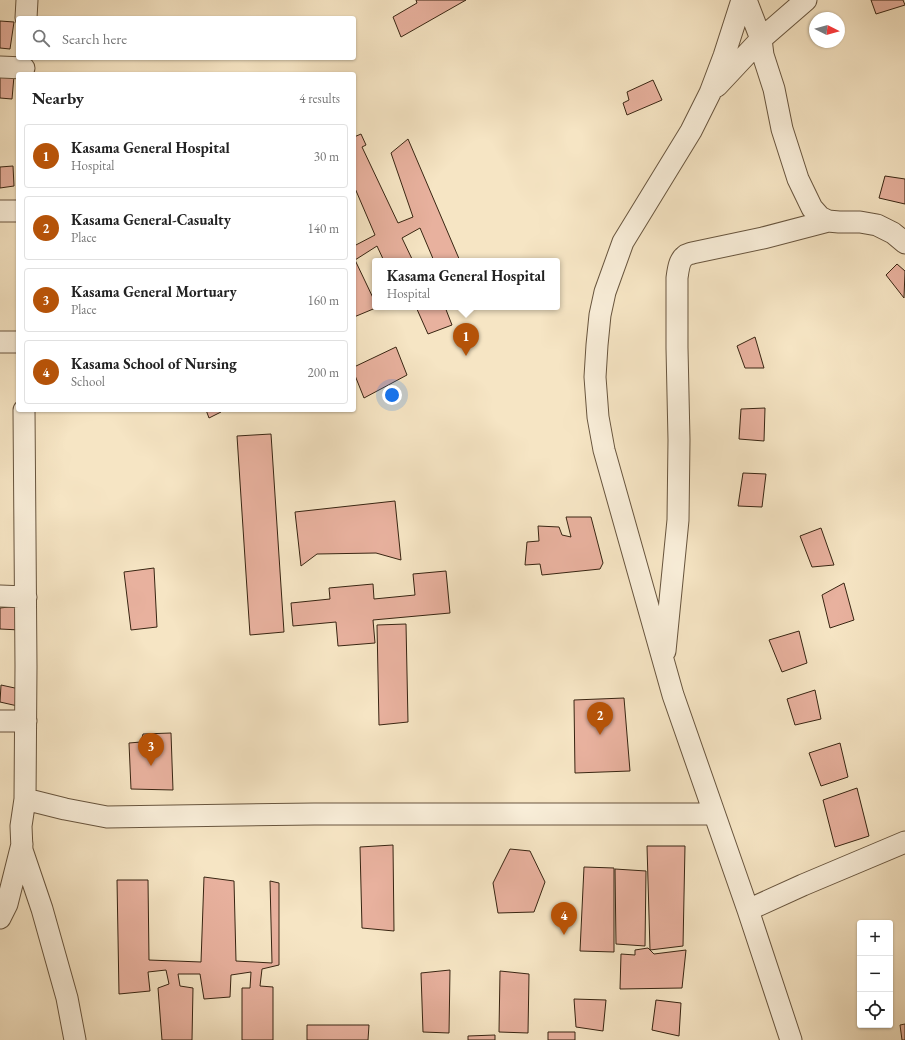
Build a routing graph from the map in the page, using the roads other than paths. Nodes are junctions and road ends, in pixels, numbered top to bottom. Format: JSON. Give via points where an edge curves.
{"nodes":[{"id":1,"x":27,"y":0,"type":"edge"},
{"id":2,"x":742,"y":0,"type":"edge"},
{"id":3,"x":746,"y":0,"type":"edge"},
{"id":4,"x":806,"y":0,"type":"edge"},
{"id":5,"x":26,"y":16,"type":"edge"},
{"id":6,"x":761,"y":39,"type":"junction"},
{"id":7,"x":0,"y":67,"type":"edge"},
{"id":8,"x":24,"y":67,"type":"edge"},
{"id":9,"x":710,"y":93,"type":"junction"},
{"id":10,"x":0,"y":211,"type":"edge"},
{"id":11,"x":16,"y":212,"type":"edge"},
{"id":12,"x":828,"y":221,"type":"junction"},
{"id":13,"x":905,"y":243,"type":"edge"},
{"id":14,"x":0,"y":342,"type":"edge"},
{"id":15,"x":16,"y":342,"type":"edge"},
{"id":16,"x":24,"y":412,"type":"edge"},
{"id":17,"x":0,"y":596,"type":"edge"},
{"id":18,"x":26,"y":597,"type":"junction"},
{"id":19,"x":664,"y":663,"type":"junction"},
{"id":20,"x":0,"y":721,"type":"edge"},
{"id":21,"x":26,"y":721,"type":"junction"},
{"id":22,"x":25,"y":799,"type":"junction"},
{"id":23,"x":714,"y":814,"type":"junction"},
{"id":24,"x":905,"y":842,"type":"edge"},
{"id":25,"x":22,"y":844,"type":"junction"},
{"id":26,"x":748,"y":910,"type":"junction"},
{"id":27,"x":0,"y":918,"type":"edge"},
{"id":28,"x":75,"y":1040,"type":"edge"},
{"id":29,"x":791,"y":1040,"type":"edge"}],
"edges":[{"from":1,"to":5,"type":"street"},
{"from":2,"to":9,"type":"street"},
{"from":3,"to":6,"type":"street"},
{"from":4,"to":6,"type":"street"},
{"from":6,"to":9,"type":"street"},
{"from":6,"to":12,"type":"street","via":[[782,129],[798,179],[812,208]]},
{"from":7,"to":8,"type":"street"},
{"from":9,"to":19,"type":"street","via":[[691,131],[623,242],[600,315],[597,345],[595,377],[604,450]]},
{"from":10,"to":11,"type":"street"},
{"from":12,"to":13,"type":"street","via":[[877,225]]},
{"from":12,"to":19,"type":"street","via":[[692,253],[685,256],[678,268],[678,520]]},
{"from":14,"to":15,"type":"street"},
{"from":16,"to":18,"type":"street"},
{"from":17,"to":18,"type":"street"},
{"from":18,"to":21,"type":"street"},
{"from":19,"to":23,"type":"street"},
{"from":20,"to":21,"type":"street"},
{"from":21,"to":22,"type":"street"},
{"from":22,"to":23,"type":"street","via":[[106,818],[314,814]]},
{"from":22,"to":25,"type":"street","via":[[21,826]]},
{"from":23,"to":26,"type":"street"},
{"from":24,"to":26,"type":"street"},
{"from":25,"to":27,"type":"street","via":[[7,904]]},
{"from":25,"to":28,"type":"street","via":[[68,998]]},
{"from":26,"to":29,"type":"street"}]}
